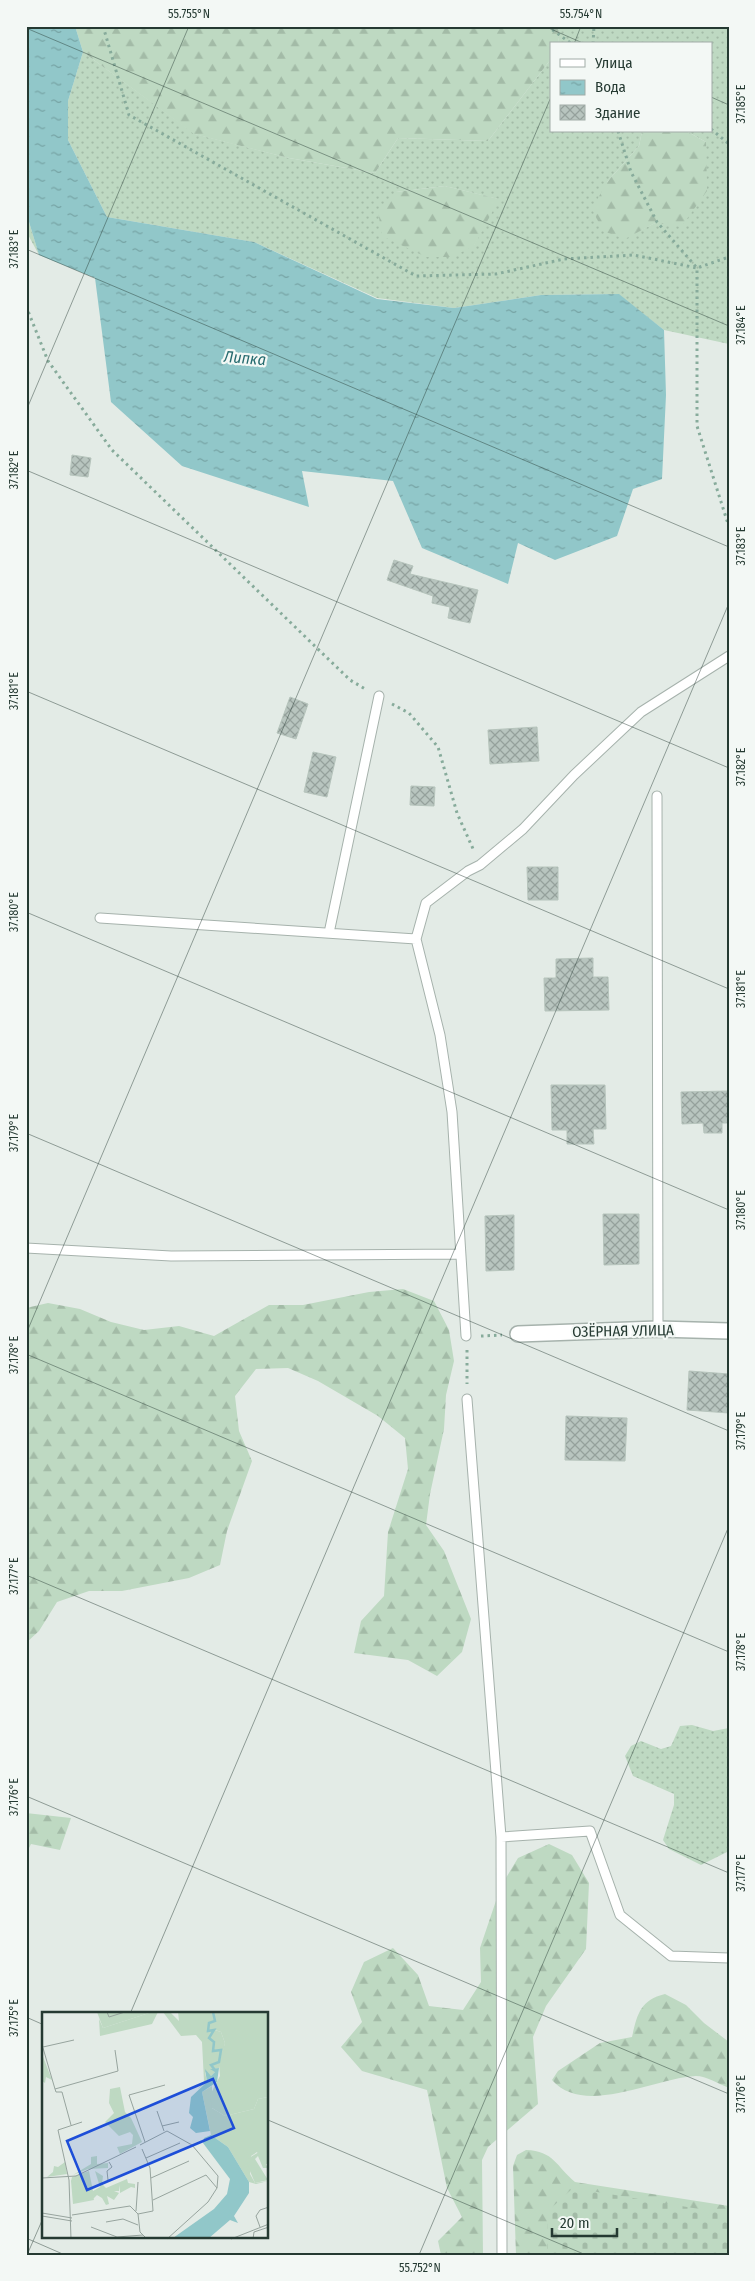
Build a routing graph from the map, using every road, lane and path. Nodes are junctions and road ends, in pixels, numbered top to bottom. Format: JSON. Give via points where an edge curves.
{"nodes":[{"id":1,"x":103,"y":26,"type":"edge"},
{"id":2,"x":547,"y":26,"type":"edge"},
{"id":3,"x":594,"y":26,"type":"edge"},
{"id":4,"x":569,"y":42,"type":"edge"},
{"id":5,"x":593,"y":42,"type":"edge"},
{"id":6,"x":712,"y":130,"type":"edge"},
{"id":7,"x":618,"y":132,"type":"edge"},
{"id":8,"x":729,"y":144,"type":"edge"},
{"id":9,"x":729,"y":257,"type":"edge"},
{"id":10,"x":697,"y":268,"type":"junction"},
{"id":11,"x":26,"y":306,"type":"edge"},
{"id":12,"x":729,"y":527,"type":"edge"},
{"id":13,"x":729,"y":656,"type":"edge"},
{"id":14,"x":379,"y":696,"type":"junction"},
{"id":15,"x":657,"y":796,"type":"dead end"},
{"id":16,"x":480,"y":865,"type":"junction"},
{"id":17,"x":100,"y":918,"type":"dead end"},
{"id":18,"x":329,"y":933,"type":"junction"},
{"id":19,"x":416,"y":939,"type":"junction"},
{"id":20,"x":26,"y":1248,"type":"edge"},
{"id":21,"x":460,"y":1254,"type":"junction"},
{"id":22,"x":658,"y":1329,"type":"junction"},
{"id":23,"x":729,"y":1331,"type":"edge"},
{"id":24,"x":518,"y":1334,"type":"joint"},
{"id":25,"x":466,"y":1336,"type":"junction"},
{"id":26,"x":467,"y":1399,"type":"joint"},
{"id":27,"x":501,"y":1837,"type":"junction"},
{"id":28,"x":729,"y":1958,"type":"edge"},
{"id":29,"x":502,"y":2255,"type":"edge"}],
"edges":[{"from":1,"to":10,"type":"path","via":[[129,115],[416,276],[496,274],[564,259],[634,256]]},
{"from":2,"to":4,"type":"path"},
{"from":3,"to":5,"type":"path"},
{"from":6,"to":8,"type":"path"},
{"from":7,"to":10,"type":"path","via":[[631,172],[658,222]]},
{"from":9,"to":10,"type":"path"},
{"from":10,"to":12,"type":"path","via":[[697,426]]},
{"from":11,"to":14,"type":"path","via":[[48,361],[112,450],[350,680]]},
{"from":13,"to":16,"type":"lane","via":[[641,712],[523,829]]},
{"from":14,"to":16,"type":"path","via":[[409,713],[438,747],[457,813]]},
{"from":14,"to":18,"type":"lane"},
{"from":15,"to":22,"type":"lane"},
{"from":16,"to":19,"type":"lane","via":[[426,903]]},
{"from":17,"to":18,"type":"lane"},
{"from":18,"to":19,"type":"lane"},
{"from":19,"to":21,"type":"lane","via":[[440,1035],[452,1112]]},
{"from":20,"to":21,"type":"lane","via":[[171,1256]]},
{"from":21,"to":25,"type":"lane"},
{"from":22,"to":23,"type":"street","name":"ОЗЁРНАЯ УЛИЦА"},
{"from":22,"to":24,"type":"street","name":"ОЗЁРНАЯ УЛИЦА"},
{"from":24,"to":25,"type":"path"},
{"from":25,"to":26,"type":"path"},
{"from":26,"to":27,"type":"lane"},
{"from":27,"to":28,"type":"lane","via":[[590,1831],[620,1915],[671,1956]]},
{"from":27,"to":29,"type":"lane"}]}
